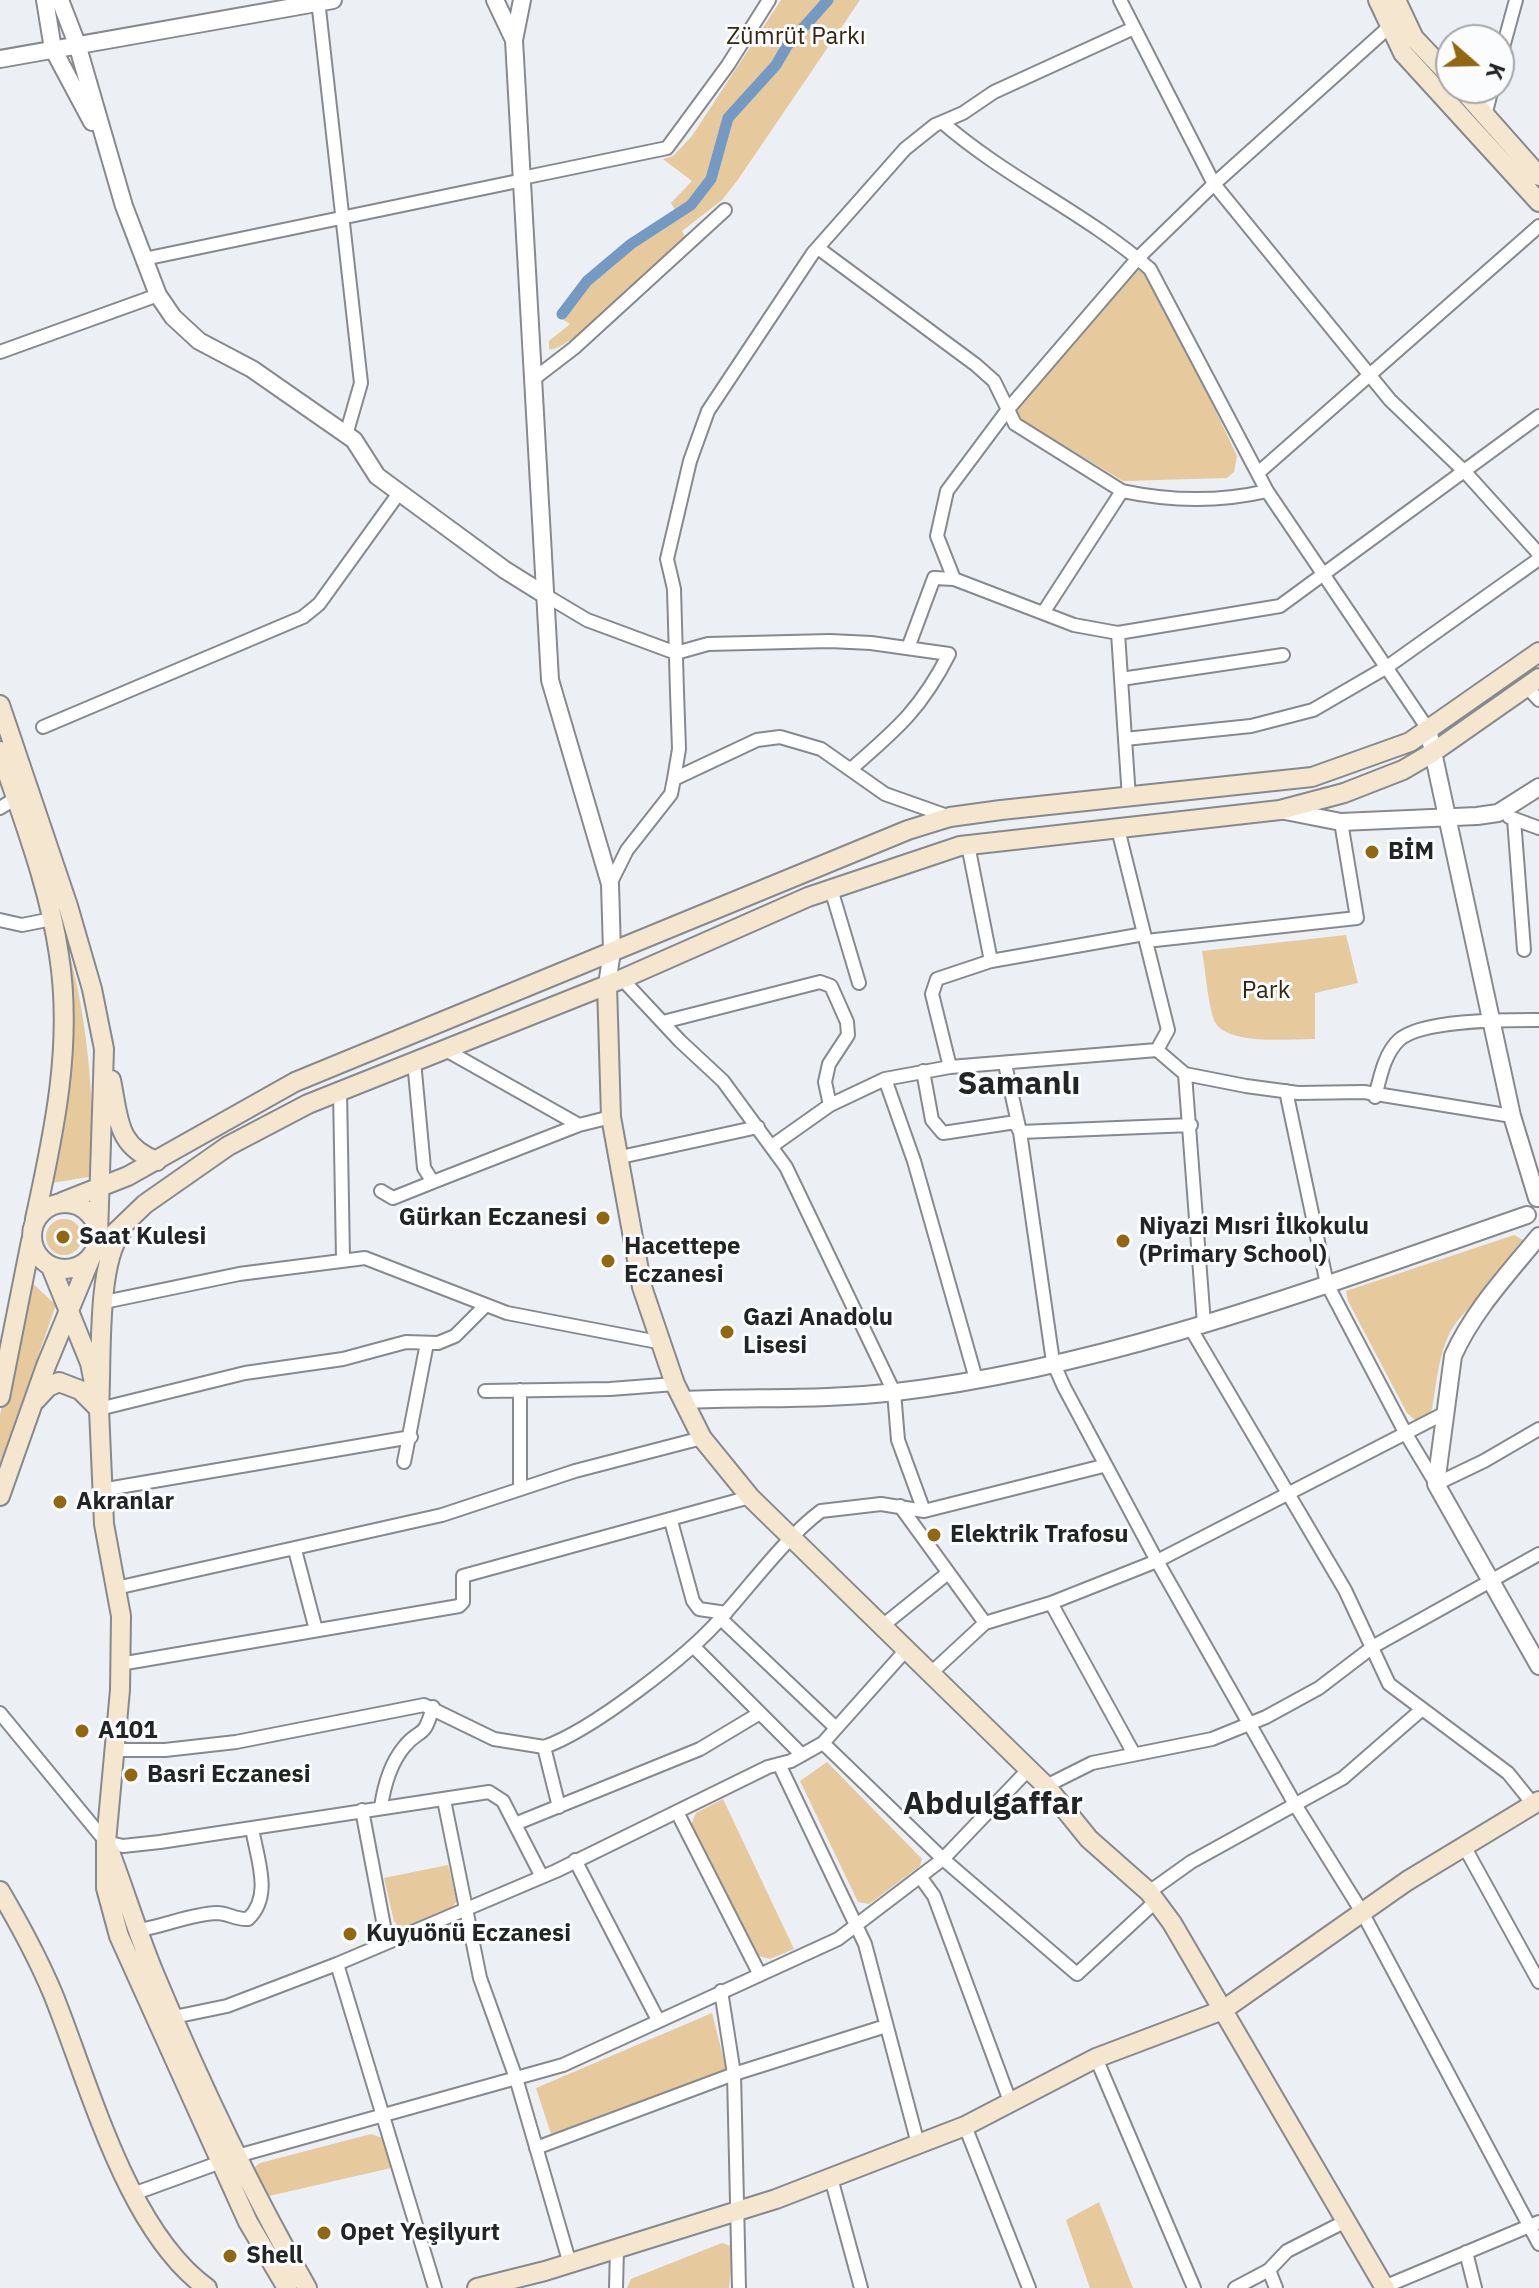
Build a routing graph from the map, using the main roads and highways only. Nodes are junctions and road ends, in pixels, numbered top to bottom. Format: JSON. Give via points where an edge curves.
{"nodes":[{"id":1,"x":1378,"y":0,"type":"edge"},
{"id":2,"x":1396,"y":0,"type":"edge"},
{"id":3,"x":1435,"y":59,"type":"edge"},
{"id":4,"x":1475,"y":104,"type":"edge"},
{"id":5,"x":1539,"y":176,"type":"edge"},
{"id":6,"x":1539,"y":202,"type":"edge"},
{"id":7,"x":1539,"y":652,"type":"edge"},
{"id":8,"x":1535,"y":688,"type":"edge"},
{"id":9,"x":0,"y":705,"type":"edge"},
{"id":10,"x":0,"y":751,"type":"edge"},
{"id":11,"x":8,"y":803,"type":"edge"},
{"id":12,"x":614,"y":982,"type":"junction"},
{"id":13,"x":104,"y":1049,"type":"junction"},
{"id":14,"x":157,"y":1161,"type":"junction"},
{"id":15,"x":101,"y":1189,"type":"junction"},
{"id":16,"x":62,"y":1202,"type":"junction"},
{"id":17,"x":145,"y":1204,"type":"junction"},
{"id":18,"x":35,"y":1219,"type":"junction"},
{"id":19,"x":98,"y":1235,"type":"junction"},
{"id":20,"x":31,"y":1241,"type":"junction"},
{"id":21,"x":92,"y":1255,"type":"junction"},
{"id":22,"x":51,"y":1267,"type":"junction"},
{"id":23,"x":69,"y":1311,"type":"junction"},
{"id":24,"x":6,"y":1352,"type":"edge"},
{"id":25,"x":0,"y":1397,"type":"edge"},
{"id":26,"x":33,"y":1403,"type":"junction"},
{"id":27,"x":99,"y":1409,"type":"junction"},
{"id":28,"x":0,"y":1495,"type":"edge"},
{"id":29,"x":1536,"y":1802,"type":"edge"},
{"id":30,"x":106,"y":1842,"type":"junction"},
{"id":31,"x":0,"y":1891,"type":"edge"},
{"id":32,"x":1223,"y":2010,"type":"junction"},
{"id":33,"x":229,"y":2159,"type":"junction"},
{"id":34,"x":207,"y":2288,"type":"edge"},
{"id":35,"x":287,"y":2288,"type":"edge"},
{"id":36,"x":307,"y":2288,"type":"edge"},
{"id":37,"x":477,"y":2288,"type":"edge"},
{"id":38,"x":1384,"y":2288,"type":"edge"}],
"edges":[{"from":1,"to":6,"type":"main road","via":[[1403,53]]},
{"from":2,"to":3,"type":"main road","via":[[1414,38]]},
{"from":4,"to":5,"type":"main road"},
{"from":7,"to":14,"type":"main road","via":[[1410,742],[1312,777],[950,817],[837,857],[295,1082]]},
{"from":8,"to":12,"type":"main road","via":[[1403,770],[1344,793],[1280,810],[968,845],[831,889]]},
{"from":9,"to":13,"type":"main road","via":[[68,906]]},
{"from":10,"to":11,"type":"main road"},
{"from":11,"to":18,"type":"main road","via":[[52,919],[61,970],[61,1074]]},
{"from":12,"to":17,"type":"main road","via":[[340,1091],[228,1146]]},
{"from":12,"to":32,"type":"main road","via":[[611,1117],[616,1158],[658,1342],[702,1438],[750,1497],[1152,1896]]},
{"from":13,"to":14,"type":"main road","via":[[123,1134],[130,1148]]},
{"from":13,"to":15,"type":"main road"},
{"from":14,"to":15,"type":"main road"},
{"from":15,"to":16,"type":"main road"},
{"from":15,"to":19,"type":"main road"},
{"from":16,"to":18,"type":"main road"},
{"from":16,"to":19,"type":"main road","via":[[83,1207]]},
{"from":17,"to":21,"type":"main road"},
{"from":17,"to":27,"type":"main road","via":[[115,1240],[109,1258]]},
{"from":18,"to":20,"type":"main road"},
{"from":19,"to":21,"type":"main road"},
{"from":20,"to":22,"type":"main road"},
{"from":20,"to":24,"type":"main road"},
{"from":21,"to":22,"type":"main road","via":[[74,1268]]},
{"from":21,"to":23,"type":"main road"},
{"from":22,"to":23,"type":"main road"},
{"from":23,"to":26,"type":"main road"},
{"from":23,"to":27,"type":"main road","via":[[90,1363]]},
{"from":24,"to":25,"type":"main road"},
{"from":26,"to":27,"type":"main road","via":[[59,1382],[80,1390]]},
{"from":26,"to":28,"type":"main road"},
{"from":27,"to":30,"type":"main road","via":[[101,1490],[121,1616]]},
{"from":29,"to":32,"type":"main road","via":[[1362,1912]]},
{"from":30,"to":33,"type":"main road"},
{"from":30,"to":33,"type":"main road","via":[[106,1888],[119,1936]]},
{"from":31,"to":34,"type":"main road","via":[[38,1960],[133,2194],[183,2266]]},
{"from":32,"to":37,"type":"main road","via":[[1096,2058],[965,2126],[831,2178],[570,2264]]},
{"from":32,"to":38,"type":"main road"},
{"from":33,"to":35,"type":"main road","via":[[248,2222]]},
{"from":33,"to":36,"type":"main road"}]}
